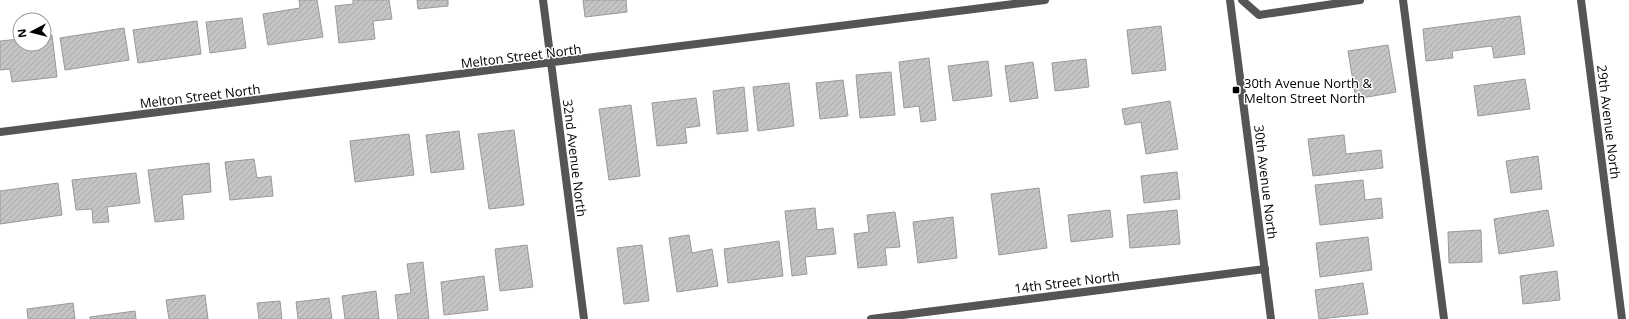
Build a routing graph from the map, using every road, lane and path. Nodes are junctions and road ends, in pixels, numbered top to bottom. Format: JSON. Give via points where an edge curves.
{"nodes":[{"id":1,"x":543,"y":0,"type":"edge"},
{"id":2,"x":1045,"y":0,"type":"edge"},
{"id":3,"x":1230,"y":0,"type":"edge"},
{"id":4,"x":1242,"y":0,"type":"edge"},
{"id":5,"x":1360,"y":0,"type":"edge"},
{"id":6,"x":1403,"y":0,"type":"edge"},
{"id":7,"x":1581,"y":0,"type":"edge"},
{"id":8,"x":551,"y":64,"type":"junction"},
{"id":9,"x":0,"y":132,"type":"edge"},
{"id":10,"x":1265,"y":269,"type":"junction"},
{"id":11,"x":584,"y":319,"type":"edge"},
{"id":12,"x":871,"y":319,"type":"edge"},
{"id":13,"x":1271,"y":319,"type":"edge"},
{"id":14,"x":1444,"y":319,"type":"edge"},
{"id":15,"x":1622,"y":319,"type":"edge"}],
"edges":[{"from":1,"to":8,"type":"street","name":"32nd Avenue North"},
{"from":2,"to":8,"type":"street","name":"Melton Street North"},
{"from":3,"to":10,"type":"street","name":"30th Avenue North"},
{"from":4,"to":5,"type":"street","via":[[1259,15]]},
{"from":6,"to":14,"type":"street"},
{"from":7,"to":15,"type":"street","name":"29th Avenue North"},
{"from":8,"to":9,"type":"street","name":"Melton Street North"},
{"from":8,"to":11,"type":"street","name":"32nd Avenue North"},
{"from":10,"to":12,"type":"street","name":"14th Street North"},
{"from":10,"to":13,"type":"street","name":"30th Avenue North"}]}
